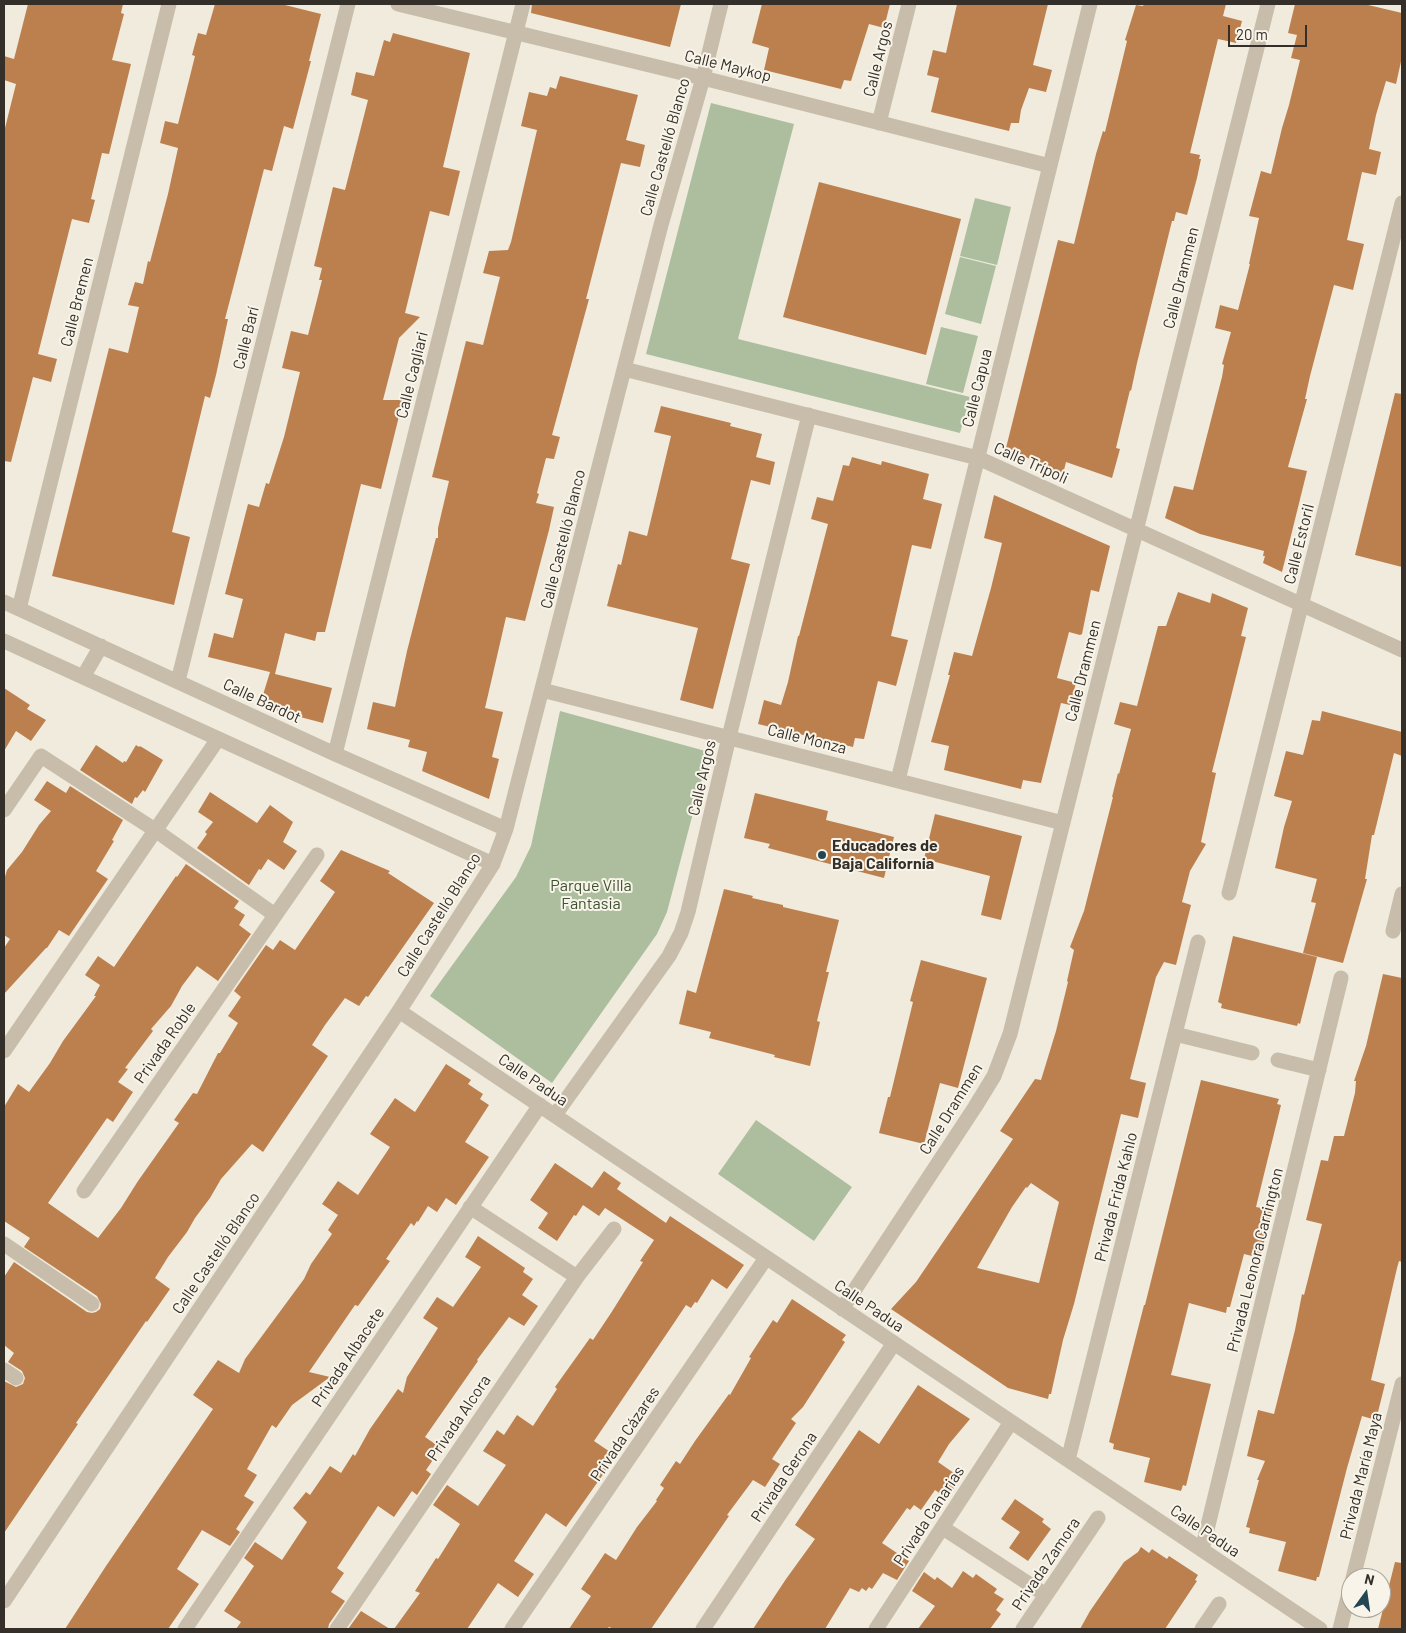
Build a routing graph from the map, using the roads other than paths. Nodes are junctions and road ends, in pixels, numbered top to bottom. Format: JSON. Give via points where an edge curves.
{"nodes":[{"id":1,"x":169,"y":4,"type":"edge"},
{"id":2,"x":348,"y":4,"type":"edge"},
{"id":3,"x":398,"y":4,"type":"edge"},
{"id":4,"x":523,"y":4,"type":"edge"},
{"id":5,"x":721,"y":4,"type":"edge"},
{"id":6,"x":910,"y":4,"type":"edge"},
{"id":7,"x":1090,"y":4,"type":"edge"},
{"id":8,"x":1268,"y":4,"type":"edge"},
{"id":9,"x":516,"y":33,"type":"junction"},
{"id":10,"x":703,"y":78,"type":"junction"},
{"id":11,"x":880,"y":123,"type":"junction"},
{"id":12,"x":1050,"y":166,"type":"junction"},
{"id":13,"x":1402,"y":203,"type":"edge"},
{"id":14,"x":624,"y":369,"type":"junction"},
{"id":15,"x":809,"y":415,"type":"junction"},
{"id":16,"x":978,"y":458,"type":"junction"},
{"id":17,"x":1136,"y":530,"type":"junction"},
{"id":18,"x":4,"y":602,"type":"edge"},
{"id":19,"x":1302,"y":604,"type":"junction"},
{"id":20,"x":19,"y":609,"type":"junction"},
{"id":21,"x":4,"y":641,"type":"edge"},
{"id":22,"x":101,"y":646,"type":"junction"},
{"id":23,"x":1402,"y":650,"type":"edge"},
{"id":24,"x":83,"y":677,"type":"junction"},
{"id":25,"x":178,"y":681,"type":"junction"},
{"id":26,"x":542,"y":690,"type":"junction"},
{"id":27,"x":730,"y":737,"type":"junction"},
{"id":28,"x":218,"y":739,"type":"junction"},
{"id":29,"x":335,"y":754,"type":"junction"},
{"id":30,"x":898,"y":780,"type":"junction"},
{"id":31,"x":4,"y":810,"type":"edge"},
{"id":32,"x":1063,"y":823,"type":"junction"},
{"id":33,"x":506,"y":829,"type":"junction"},
{"id":34,"x":155,"y":830,"type":"junction"},
{"id":35,"x":317,"y":855,"type":"dead end"},
{"id":36,"x":493,"y":864,"type":"junction"},
{"id":37,"x":1229,"y":892,"type":"dead end"},
{"id":38,"x":1402,"y":894,"type":"edge"},
{"id":39,"x":275,"y":915,"type":"junction"},
{"id":40,"x":1393,"y":931,"type":"dead end"},
{"id":41,"x":1198,"y":942,"type":"dead end"},
{"id":42,"x":1341,"y":978,"type":"dead end"},
{"id":43,"x":399,"y":1011,"type":"junction"},
{"id":44,"x":1175,"y":1034,"type":"junction"},
{"id":45,"x":4,"y":1051,"type":"edge"},
{"id":46,"x":1252,"y":1053,"type":"dead end"},
{"id":47,"x":1278,"y":1060,"type":"dead end"},
{"id":48,"x":1319,"y":1070,"type":"junction"},
{"id":49,"x":540,"y":1105,"type":"junction"},
{"id":50,"x":555,"y":1115,"type":"junction"},
{"id":51,"x":84,"y":1191,"type":"dead end"},
{"id":52,"x":470,"y":1208,"type":"junction"},
{"id":53,"x":614,"y":1229,"type":"dead end"},
{"id":54,"x":4,"y":1244,"type":"edge"},
{"id":55,"x":766,"y":1258,"type":"junction"},
{"id":56,"x":577,"y":1277,"type":"junction"},
{"id":57,"x":92,"y":1304,"type":"dead end"},
{"id":58,"x":842,"y":1309,"type":"junction"},
{"id":59,"x":894,"y":1344,"type":"junction"},
{"id":60,"x":1402,"y":1384,"type":"edge"},
{"id":61,"x":1010,"y":1422,"type":"junction"},
{"id":62,"x":1068,"y":1460,"type":"junction"},
{"id":63,"x":1098,"y":1518,"type":"dead end"},
{"id":64,"x":943,"y":1528,"type":"junction"},
{"id":65,"x":1202,"y":1550,"type":"junction"},
{"id":66,"x":1356,"y":1568,"type":"edge"},
{"id":67,"x":1046,"y":1596,"type":"junction"},
{"id":68,"x":4,"y":1601,"type":"edge"},
{"id":69,"x":1219,"y":1604,"type":"dead end"},
{"id":70,"x":185,"y":1629,"type":"edge"},
{"id":71,"x":337,"y":1629,"type":"edge"},
{"id":72,"x":512,"y":1629,"type":"edge"},
{"id":73,"x":703,"y":1629,"type":"edge"},
{"id":74,"x":876,"y":1629,"type":"edge"},
{"id":75,"x":1023,"y":1629,"type":"edge"},
{"id":76,"x":1202,"y":1629,"type":"edge"},
{"id":77,"x":1320,"y":1629,"type":"edge"}],
"edges":[{"from":1,"to":20,"type":"street","name":"Calle Bremen"},
{"from":2,"to":25,"type":"street","name":"Calle Barí"},
{"from":3,"to":9,"type":"street","name":"Calle Maykop"},
{"from":4,"to":9,"type":"street","name":"Calle Cagliari"},
{"from":5,"to":10,"type":"street","name":"Calle Castelló Blanco"},
{"from":6,"to":11,"type":"street","name":"Calle Argos"},
{"from":7,"to":12,"type":"street","name":"Calle Capua"},
{"from":8,"to":17,"type":"street","name":"Calle Drammen"},
{"from":9,"to":10,"type":"street","name":"Calle Maykop"},
{"from":9,"to":29,"type":"street","name":"Calle Cagliari"},
{"from":10,"to":11,"type":"street","name":"Calle Maykop"},
{"from":10,"to":14,"type":"street","name":"Calle Castelló Blanco"},
{"from":11,"to":12,"type":"street","name":"Calle Maykop"},
{"from":12,"to":16,"type":"street","name":"Calle Capua"},
{"from":13,"to":19,"type":"street","name":"Calle Estoril"},
{"from":14,"to":15,"type":"street","name":"Calle Trípoli"},
{"from":14,"to":26,"type":"street","name":"Calle Castelló Blanco"},
{"from":15,"to":16,"type":"street","name":"Calle Trípoli"},
{"from":15,"to":27,"type":"street","name":"Calle Argos"},
{"from":16,"to":17,"type":"street","name":"Calle Trípoli"},
{"from":16,"to":30,"type":"street","name":"Calle Capua"},
{"from":17,"to":19,"type":"street","name":"Calle Trípoli"},
{"from":17,"to":32,"type":"street","name":"Calle Drammen"},
{"from":18,"to":20,"type":"street","name":"Calle Bardot"},
{"from":19,"to":23,"type":"street","name":"Calle Trípoli"},
{"from":19,"to":37,"type":"street","name":"Calle Estoril"},
{"from":20,"to":22,"type":"street","name":"Calle Bardot"},
{"from":21,"to":24,"type":"street"},
{"from":22,"to":24,"type":"street"},
{"from":22,"to":25,"type":"street","name":"Calle Bardot"},
{"from":24,"to":28,"type":"street"},
{"from":25,"to":29,"type":"street","name":"Calle Bardot"},
{"from":26,"to":27,"type":"street","name":"Calle Monza"},
{"from":26,"to":33,"type":"street","name":"Calle Castelló Blanco"},
{"from":27,"to":30,"type":"street","name":"Calle Monza"},
{"from":27,"to":50,"type":"street","name":"Calle Argos","via":[[681,933],[669,956]]},
{"from":28,"to":34,"type":"street"},
{"from":28,"to":36,"type":"street"},
{"from":29,"to":33,"type":"street","name":"Calle Bardot"},
{"from":30,"to":32,"type":"street","name":"Calle Monza"},
{"from":31,"to":34,"type":"street","via":[[41,756]]},
{"from":32,"to":58,"type":"street","name":"Calle Drammen","via":[[1010,1034],[994,1076]]},
{"from":33,"to":36,"type":"street","name":"Calle Castelló Blanco"},
{"from":34,"to":39,"type":"street"},
{"from":34,"to":45,"type":"street"},
{"from":35,"to":39,"type":"street","name":"Privada Roble"},
{"from":36,"to":43,"type":"street","name":"Calle Castelló Blanco"},
{"from":38,"to":40,"type":"street"},
{"from":39,"to":51,"type":"street","name":"Privada Roble"},
{"from":41,"to":44,"type":"street","name":"Privada Frida Kahlo"},
{"from":42,"to":48,"type":"street","name":"Privada Leonora Carrington"},
{"from":43,"to":49,"type":"street","name":"Calle Padua"},
{"from":43,"to":68,"type":"street","name":"Calle Castelló Blanco"},
{"from":44,"to":46,"type":"street"},
{"from":44,"to":62,"type":"street","name":"Privada Frida Kahlo"},
{"from":47,"to":48,"type":"street"},
{"from":48,"to":65,"type":"street","name":"Privada Leonora Carrington"},
{"from":49,"to":50,"type":"street","name":"Calle Padua"},
{"from":49,"to":52,"type":"street","name":"Privada Albacete"},
{"from":50,"to":55,"type":"street","name":"Calle Padua"},
{"from":52,"to":56,"type":"street"},
{"from":52,"to":70,"type":"street","name":"Privada Albacete"},
{"from":53,"to":56,"type":"street","name":"Privada Alcora"},
{"from":54,"to":57,"type":"street"},
{"from":55,"to":58,"type":"street","name":"Calle Padua"},
{"from":55,"to":72,"type":"street","name":"Privada Cázares"},
{"from":56,"to":71,"type":"street","name":"Privada Alcora"},
{"from":58,"to":59,"type":"street","name":"Calle Padua"},
{"from":59,"to":61,"type":"street","name":"Calle Padua"},
{"from":59,"to":73,"type":"street","name":"Privada Gerona"},
{"from":60,"to":66,"type":"street","name":"Privada María Maya"},
{"from":61,"to":62,"type":"street","name":"Calle Padua"},
{"from":61,"to":64,"type":"street","name":"Privada Canarias"},
{"from":62,"to":65,"type":"street","name":"Calle Padua"},
{"from":63,"to":67,"type":"street","name":"Privada Zamora"},
{"from":64,"to":67,"type":"street"},
{"from":64,"to":74,"type":"street","name":"Privada Canarias"},
{"from":65,"to":77,"type":"street","name":"Calle Padua"},
{"from":67,"to":75,"type":"street","name":"Privada Zamora"},
{"from":69,"to":76,"type":"street"}]}
